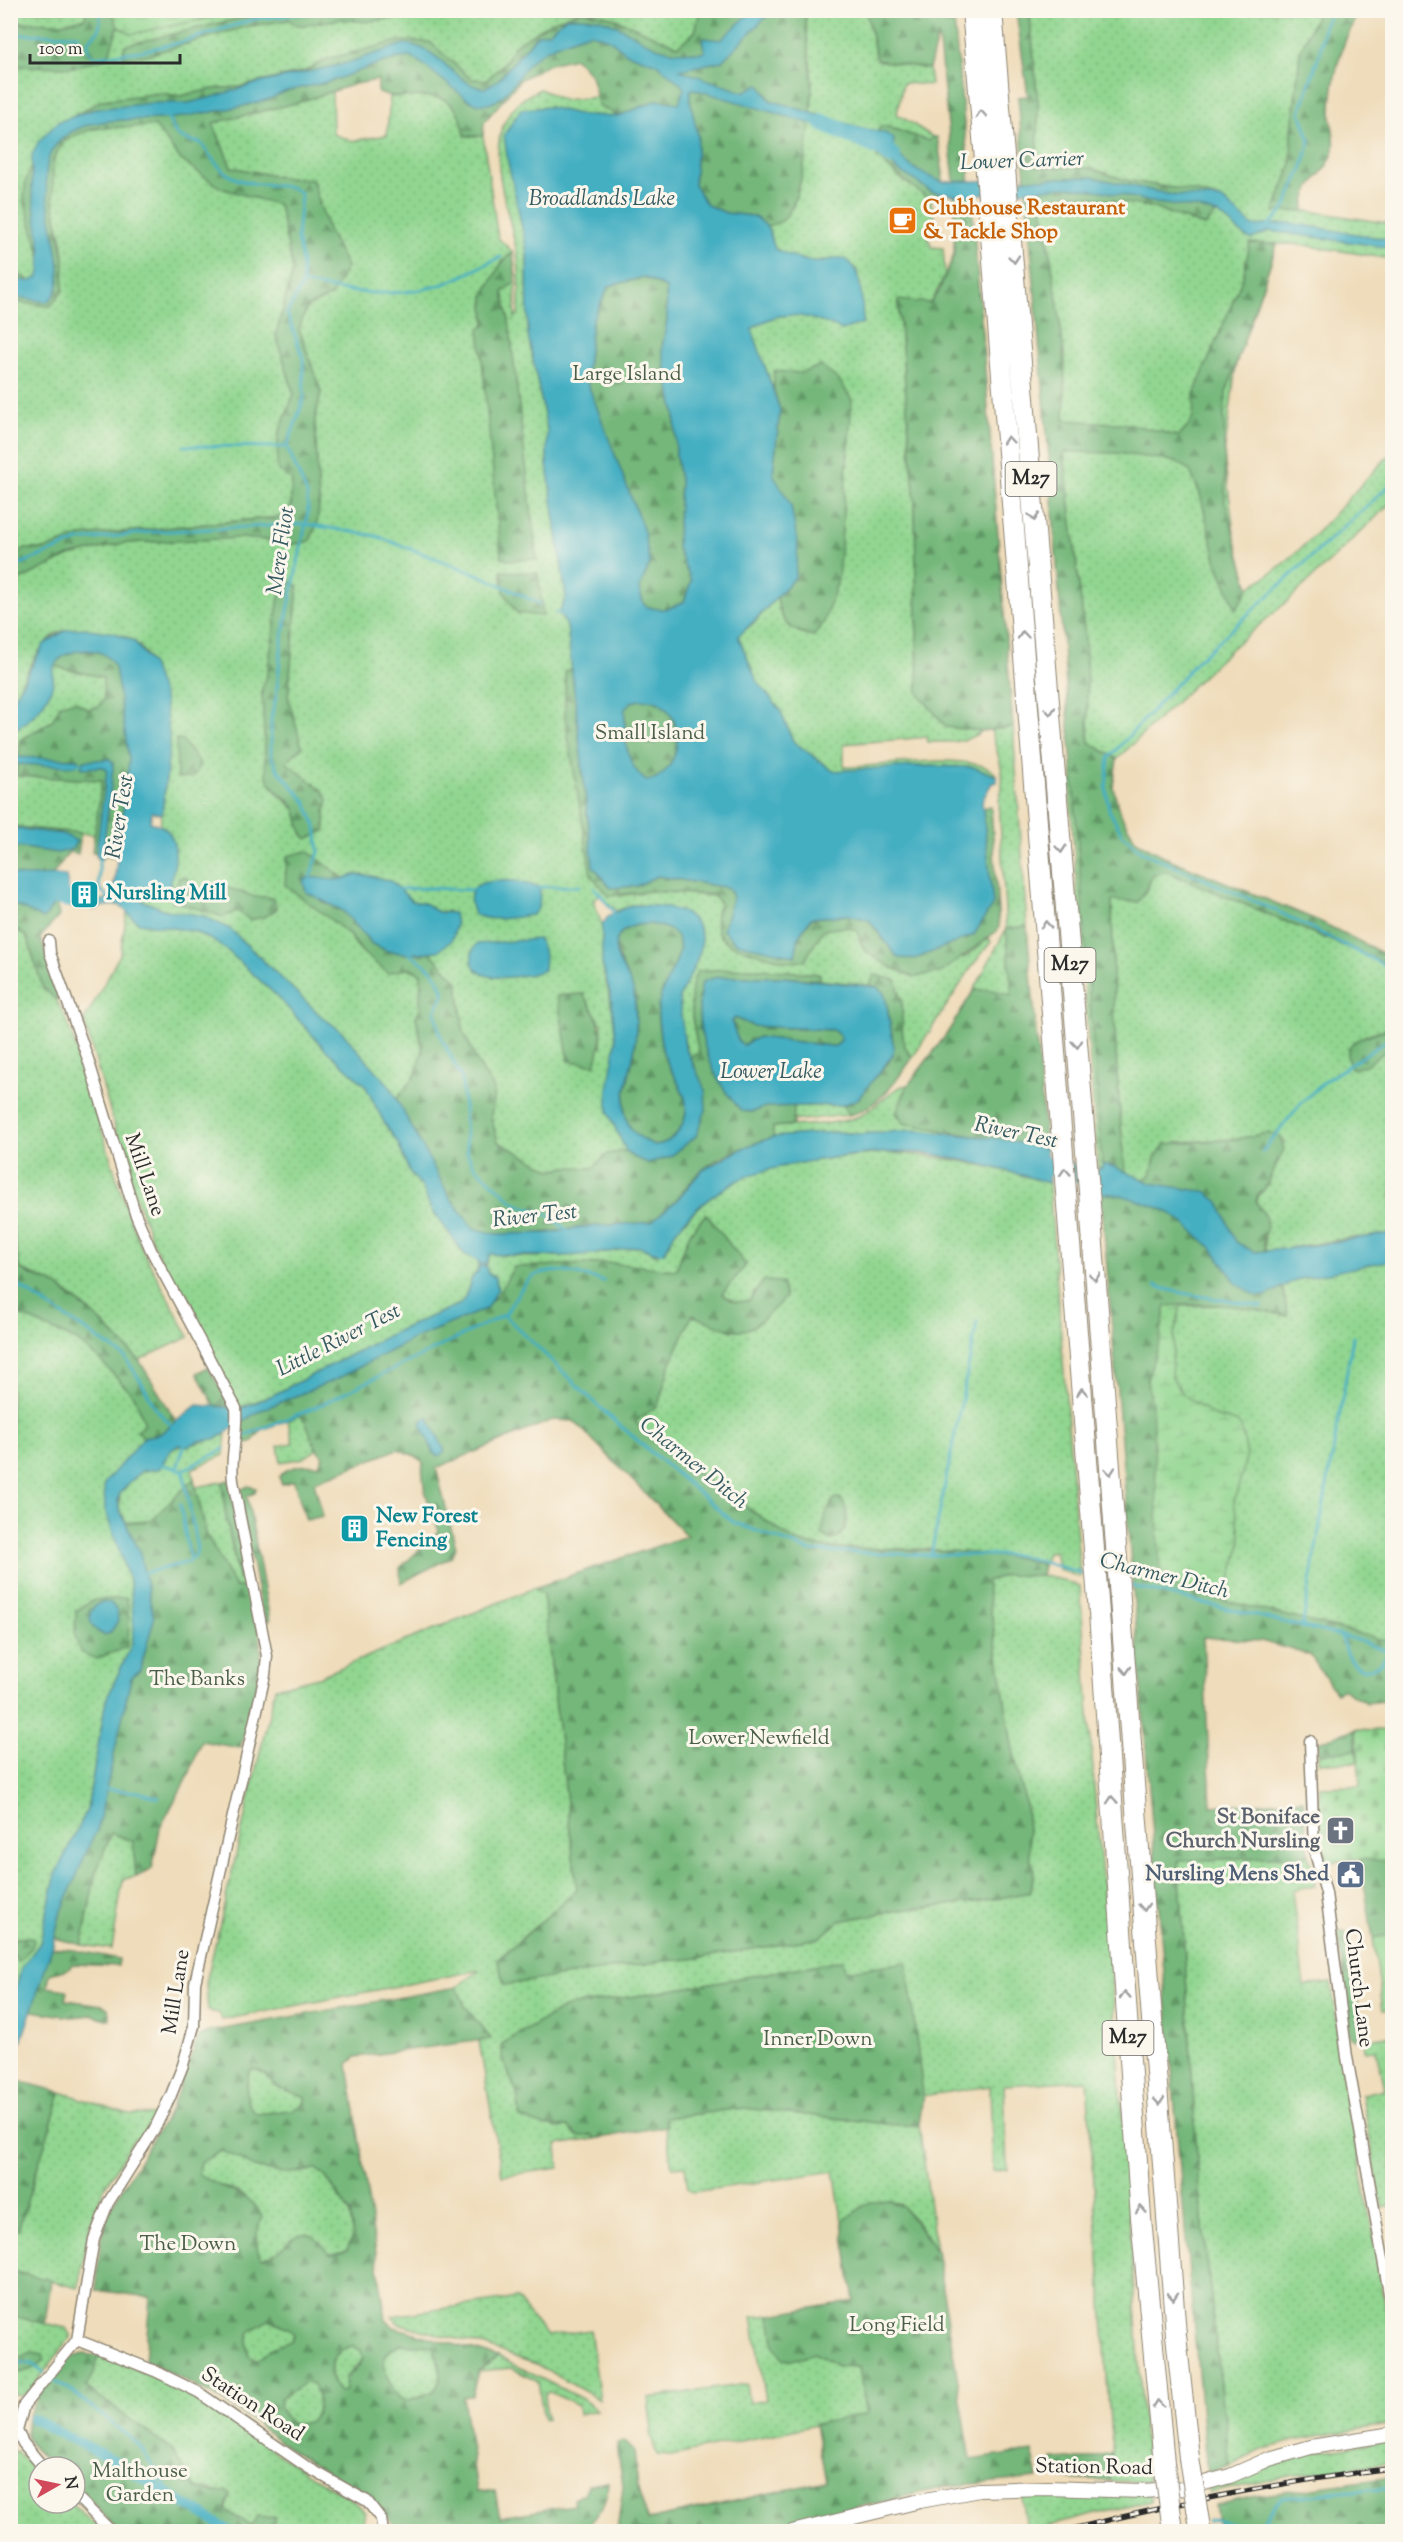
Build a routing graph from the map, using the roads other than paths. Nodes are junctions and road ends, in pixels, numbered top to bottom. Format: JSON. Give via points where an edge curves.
{"nodes":[{"id":1,"x":972,"y":10,"type":"edge"},
{"id":2,"x":992,"y":10,"type":"edge"},
{"id":3,"x":49,"y":941,"type":"dead end"},
{"id":4,"x":1310,"y":1741,"type":"dead end"},
{"id":5,"x":1392,"y":2310,"type":"edge"},
{"id":6,"x":77,"y":2340,"type":"junction"},
{"id":7,"x":1392,"y":2434,"type":"edge"},
{"id":8,"x":32,"y":2455,"type":"edge"},
{"id":9,"x":87,"y":2507,"type":"edge"},
{"id":10,"x":1201,"y":2530,"type":"edge"},
{"id":11,"x":1173,"y":2531,"type":"edge"},
{"id":12,"x":112,"y":2532,"type":"edge"},
{"id":13,"x":383,"y":2532,"type":"edge"},
{"id":14,"x":792,"y":2532,"type":"edge"}],
"edges":[{"from":11,"to":1,"type":"highway","number":"M27","one_way":true,"bridge":true,"via":[[1136,2148],[1099,1612]]},
{"from":2,"to":10,"type":"highway","number":"M27","one_way":true,"bridge":true,"via":[[1085,1139],[1176,2335]]},
{"from":3,"to":6,"type":"street","name":"Mill Lane","via":[[135,1213],[236,1408],[233,1481],[267,1656],[195,1983],[194,2026],[171,2095],[108,2203],[94,2239]]},
{"from":4,"to":5,"type":"street","name":"Church Lane","via":[[1314,1848],[1326,1893],[1347,2057]]},
{"from":6,"to":8,"type":"street","name":"Mill Lane","via":[[24,2405],[17,2431]]},
{"from":6,"to":13,"type":"street","name":"Station Road","via":[[198,2392],[307,2467],[367,2502],[381,2519]]},
{"from":7,"to":14,"type":"street","name":"Station Road","via":[[1311,2447],[1186,2488],[979,2490]]},
{"from":9,"to":12,"type":"street"}]}
